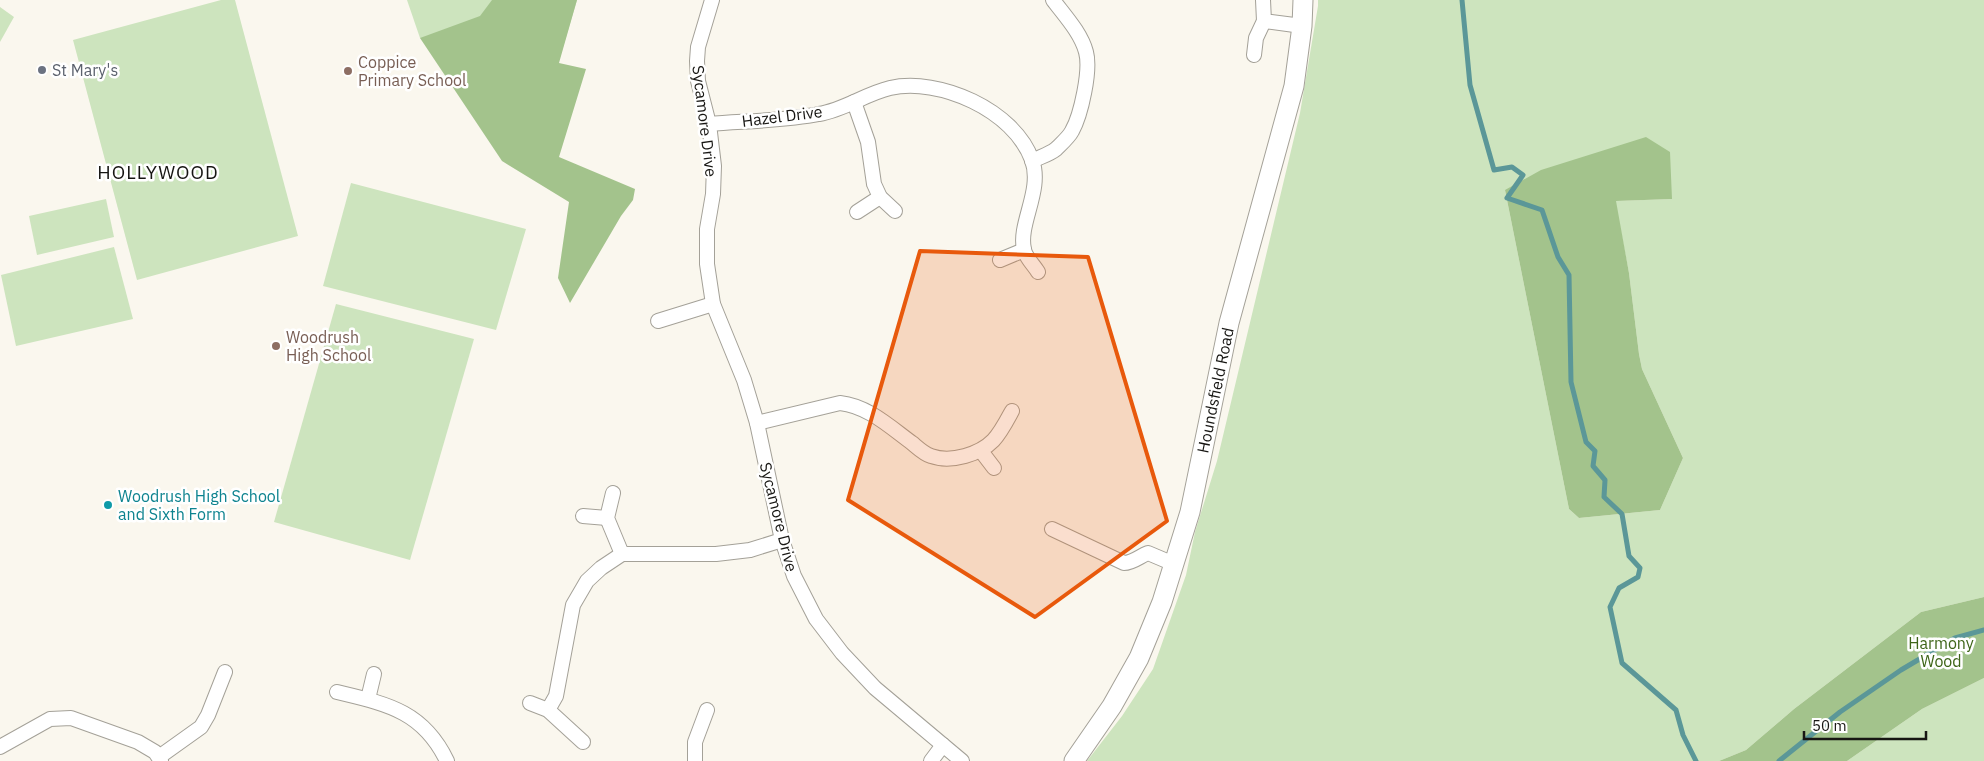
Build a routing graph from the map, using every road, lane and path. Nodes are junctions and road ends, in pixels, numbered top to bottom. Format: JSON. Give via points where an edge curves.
{"nodes":[{"id":1,"x":712,"y":0,"type":"edge"},
{"id":2,"x":1053,"y":0,"type":"edge"},
{"id":3,"x":1263,"y":0,"type":"edge"},
{"id":4,"x":1303,"y":0,"type":"edge"},
{"id":5,"x":1264,"y":21,"type":"junction"},
{"id":6,"x":1302,"y":26,"type":"junction"},
{"id":7,"x":1254,"y":55,"type":"dead end"},
{"id":8,"x":854,"y":102,"type":"junction"},
{"id":9,"x":709,"y":124,"type":"junction"},
{"id":10,"x":1032,"y":161,"type":"junction"},
{"id":11,"x":880,"y":197,"type":"junction"},
{"id":12,"x":895,"y":211,"type":"dead end"},
{"id":13,"x":857,"y":212,"type":"dead end"},
{"id":14,"x":1024,"y":250,"type":"junction"},
{"id":15,"x":1000,"y":260,"type":"dead end"},
{"id":16,"x":1038,"y":272,"type":"dead end"},
{"id":17,"x":713,"y":304,"type":"junction"},
{"id":18,"x":658,"y":321,"type":"dead end"},
{"id":19,"x":1012,"y":411,"type":"dead end"},
{"id":20,"x":757,"y":423,"type":"junction"},
{"id":21,"x":980,"y":451,"type":"junction"},
{"id":22,"x":994,"y":468,"type":"dead end"},
{"id":23,"x":613,"y":493,"type":"dead end"},
{"id":24,"x":583,"y":516,"type":"dead end"},
{"id":25,"x":607,"y":518,"type":"junction"},
{"id":26,"x":1052,"y":529,"type":"dead end"},
{"id":27,"x":782,"y":540,"type":"junction"},
{"id":28,"x":622,"y":554,"type":"junction"},
{"id":29,"x":1174,"y":564,"type":"junction"},
{"id":30,"x":225,"y":672,"type":"dead end"},
{"id":31,"x":374,"y":674,"type":"dead end"},
{"id":32,"x":337,"y":692,"type":"dead end"},
{"id":33,"x":368,"y":699,"type":"junction"},
{"id":34,"x":530,"y":703,"type":"dead end"},
{"id":35,"x":548,"y":710,"type":"junction"},
{"id":36,"x":707,"y":710,"type":"dead end"},
{"id":37,"x":583,"y":742,"type":"dead end"},
{"id":38,"x":943,"y":745,"type":"junction"},
{"id":39,"x":0,"y":747,"type":"edge"},
{"id":40,"x":160,"y":759,"type":"edge"},
{"id":41,"x":447,"y":761,"type":"edge"},
{"id":42,"x":695,"y":761,"type":"edge"},
{"id":43,"x":931,"y":761,"type":"edge"},
{"id":44,"x":962,"y":761,"type":"edge"},
{"id":45,"x":1074,"y":761,"type":"edge"}],
"edges":[{"from":1,"to":9,"type":"street","name":"Sycamore Drive","via":[[697,61],[698,81]]},
{"from":2,"to":10,"type":"street","via":[[1086,52],[1086,83],[1072,131],[1056,149]]},
{"from":3,"to":5,"type":"street"},
{"from":4,"to":6,"type":"street","name":"Houndsfield Road"},
{"from":5,"to":6,"type":"street"},
{"from":5,"to":7,"type":"street","via":[[1256,38]]},
{"from":6,"to":29,"type":"street","name":"Houndsfield Road","via":[[1294,86],[1230,323],[1190,512]]},
{"from":8,"to":9,"type":"street","name":"Hazel Drive","via":[[820,114]]},
{"from":8,"to":10,"type":"street","name":"Hazel Drive","via":[[891,88],[918,85],[957,94],[1010,127],[1019,136]]},
{"from":8,"to":11,"type":"street","via":[[868,142],[874,184]]},
{"from":9,"to":17,"type":"street","name":"Sycamore Drive","via":[[714,175],[707,228],[707,264]]},
{"from":10,"to":14,"type":"street","name":"Hazel Drive","via":[[1035,184],[1024,234]]},
{"from":11,"to":12,"type":"street"},
{"from":11,"to":13,"type":"street"},
{"from":14,"to":15,"type":"street"},
{"from":14,"to":16,"type":"street"},
{"from":17,"to":18,"type":"street"},
{"from":17,"to":20,"type":"street","name":"Sycamore Drive","via":[[744,380]]},
{"from":19,"to":21,"type":"street","via":[[996,438]]},
{"from":20,"to":21,"type":"street","via":[[840,403],[853,404],[930,456],[954,459]]},
{"from":20,"to":27,"type":"street","name":"Sycamore Drive"},
{"from":21,"to":22,"type":"street"},
{"from":23,"to":25,"type":"street"},
{"from":24,"to":25,"type":"street"},
{"from":25,"to":28,"type":"street"},
{"from":26,"to":29,"type":"street","via":[[1124,563],[1148,553]]},
{"from":27,"to":28,"type":"street","via":[[750,550],[716,554]]},
{"from":27,"to":38,"type":"street","name":"Sycamore Drive","via":[[798,585],[816,618],[842,653],[875,688]]},
{"from":28,"to":35,"type":"street","via":[[587,581],[573,605],[556,696]]},
{"from":29,"to":45,"type":"street","name":"Houndsfield Road","via":[[1139,658],[1112,706]]},
{"from":30,"to":40,"type":"street","via":[[201,727]]},
{"from":31,"to":33,"type":"street"},
{"from":32,"to":33,"type":"street"},
{"from":33,"to":41,"type":"street","via":[[416,719],[438,743]]},
{"from":34,"to":35,"type":"street"},
{"from":35,"to":37,"type":"street"},
{"from":36,"to":42,"type":"street","via":[[695,742]]},
{"from":38,"to":43,"type":"street"},
{"from":38,"to":44,"type":"street","name":"Sycamore Drive"},
{"from":39,"to":40,"type":"street","via":[[50,719],[61,717],[138,742],[150,748]]}]}
